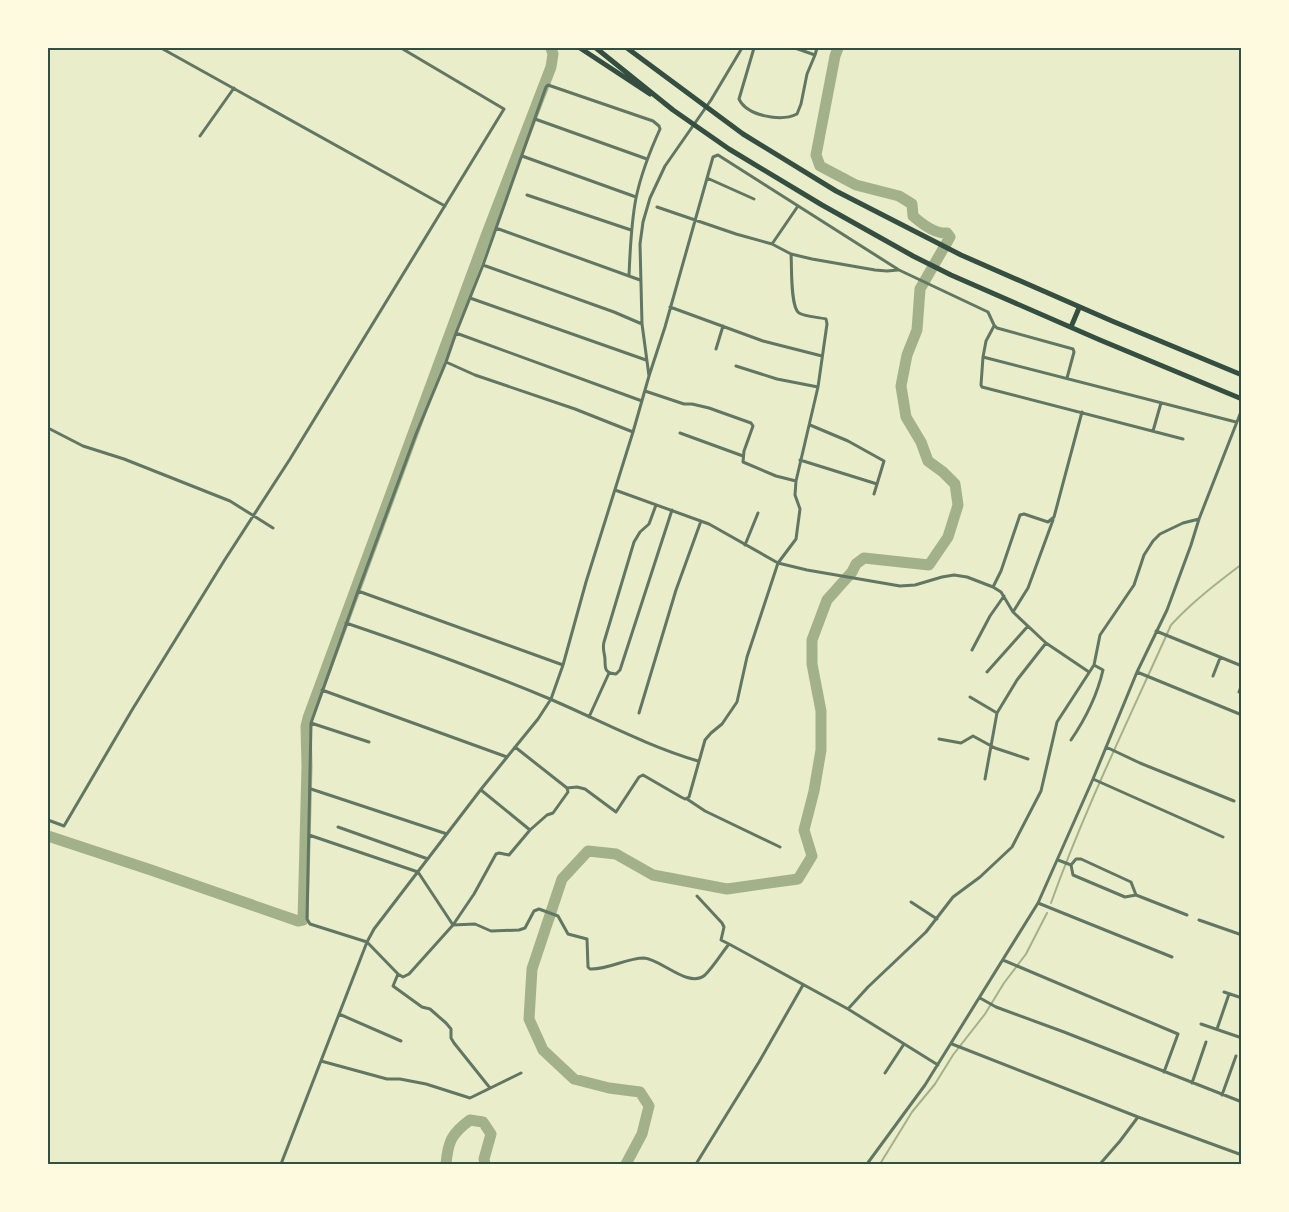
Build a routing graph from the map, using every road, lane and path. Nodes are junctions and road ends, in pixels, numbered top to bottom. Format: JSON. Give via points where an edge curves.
{"nodes":[{"id":1,"x":161,"y":48,"type":"edge"},
{"id":2,"x":401,"y":48,"type":"edge"},
{"id":3,"x":580,"y":48,"type":"edge"},
{"id":4,"x":596,"y":48,"type":"edge"},
{"id":5,"x":627,"y":48,"type":"edge"},
{"id":6,"x":742,"y":48,"type":"edge"},
{"id":7,"x":754,"y":48,"type":"edge"},
{"id":8,"x":795,"y":48,"type":"edge"},
{"id":9,"x":817,"y":48,"type":"edge"},
{"id":10,"x":815,"y":55,"type":"junction"},
{"id":11,"x":234,"y":88,"type":"junction"},
{"id":12,"x":673,"y":110,"type":"junction"},
{"id":13,"x":535,"y":119,"type":"junction"},
{"id":14,"x":200,"y":136,"type":"dead end"},
{"id":15,"x":522,"y":156,"type":"junction"},
{"id":16,"x":647,"y":159,"type":"junction"},
{"id":17,"x":707,"y":178,"type":"junction"},
{"id":18,"x":527,"y":195,"type":"dead end"},
{"id":19,"x":636,"y":196,"type":"junction"},
{"id":20,"x":754,"y":199,"type":"dead end"},
{"id":21,"x":445,"y":206,"type":"junction"},
{"id":22,"x":798,"y":206,"type":"junction"},
{"id":23,"x":657,"y":207,"type":"dead end"},
{"id":24,"x":695,"y":219,"type":"junction"},
{"id":25,"x":496,"y":228,"type":"junction"},
{"id":26,"x":631,"y":230,"type":"junction"},
{"id":27,"x":772,"y":244,"type":"junction"},
{"id":28,"x":792,"y":254,"type":"junction"},
{"id":29,"x":483,"y":264,"type":"junction"},
{"id":30,"x":899,"y":270,"type":"junction"},
{"id":31,"x":629,"y":276,"type":"junction"},
{"id":32,"x":640,"y":280,"type":"junction"},
{"id":33,"x":470,"y":298,"type":"junction"},
{"id":34,"x":670,"y":307,"type":"junction"},
{"id":35,"x":1079,"y":308,"type":"junction"},
{"id":36,"x":642,"y":324,"type":"junction"},
{"id":37,"x":994,"y":325,"type":"junction"},
{"id":38,"x":723,"y":326,"type":"junction"},
{"id":39,"x":1071,"y":328,"type":"junction"},
{"id":40,"x":456,"y":332,"type":"junction"},
{"id":41,"x":716,"y":349,"type":"dead end"},
{"id":42,"x":822,"y":356,"type":"junction"},
{"id":43,"x":983,"y":357,"type":"junction"},
{"id":44,"x":646,"y":360,"type":"junction"},
{"id":45,"x":446,"y":362,"type":"junction"},
{"id":46,"x":736,"y":366,"type":"dead end"},
{"id":47,"x":1242,"y":375,"type":"edge"},
{"id":48,"x":649,"y":376,"type":"junction"},
{"id":49,"x":1067,"y":378,"type":"junction"},
{"id":50,"x":818,"y":387,"type":"junction"},
{"id":51,"x":645,"y":391,"type":"junction"},
{"id":52,"x":1242,"y":400,"type":"edge"},
{"id":53,"x":642,"y":401,"type":"junction"},
{"id":54,"x":1161,"y":403,"type":"junction"},
{"id":55,"x":1242,"y":409,"type":"edge"},
{"id":56,"x":1082,"y":412,"type":"junction"},
{"id":57,"x":1236,"y":422,"type":"junction"},
{"id":58,"x":810,"y":425,"type":"junction"},
{"id":59,"x":48,"y":428,"type":"edge"},
{"id":60,"x":1153,"y":431,"type":"junction"},
{"id":61,"x":633,"y":432,"type":"junction"},
{"id":62,"x":680,"y":433,"type":"dead end"},
{"id":63,"x":1183,"y":440,"type":"dead end"},
{"id":64,"x":743,"y":456,"type":"junction"},
{"id":65,"x":800,"y":460,"type":"junction"},
{"id":66,"x":796,"y":481,"type":"junction"},
{"id":67,"x":877,"y":484,"type":"junction"},
{"id":68,"x":615,"y":490,"type":"junction"},
{"id":69,"x":874,"y":494,"type":"dead end"},
{"id":70,"x":656,"y":505,"type":"junction"},
{"id":71,"x":672,"y":510,"type":"junction"},
{"id":72,"x":758,"y":513,"type":"dead end"},
{"id":73,"x":253,"y":516,"type":"junction"},
{"id":74,"x":1053,"y":519,"type":"junction"},
{"id":75,"x":1199,"y":519,"type":"junction"},
{"id":76,"x":701,"y":521,"type":"junction"},
{"id":77,"x":273,"y":528,"type":"dead end"},
{"id":78,"x":745,"y":545,"type":"junction"},
{"id":79,"x":778,"y":563,"type":"junction"},
{"id":80,"x":993,"y":587,"type":"junction"},
{"id":81,"x":358,"y":591,"type":"junction"},
{"id":82,"x":1004,"y":596,"type":"junction"},
{"id":83,"x":1013,"y":612,"type":"junction"},
{"id":84,"x":346,"y":623,"type":"junction"},
{"id":85,"x":1028,"y":626,"type":"junction"},
{"id":86,"x":1156,"y":631,"type":"junction"},
{"id":87,"x":1046,"y":643,"type":"junction"},
{"id":88,"x":972,"y":650,"type":"dead end"},
{"id":89,"x":1220,"y":658,"type":"junction"},
{"id":90,"x":563,"y":665,"type":"junction"},
{"id":91,"x":1094,"y":665,"type":"junction"},
{"id":92,"x":1242,"y":666,"type":"edge"},
{"id":93,"x":987,"y":672,"type":"dead end"},
{"id":94,"x":1089,"y":672,"type":"junction"},
{"id":95,"x":1137,"y":672,"type":"junction"},
{"id":96,"x":609,"y":673,"type":"junction"},
{"id":97,"x":1212,"y":676,"type":"dead end"},
{"id":98,"x":1242,"y":684,"type":"edge"},
{"id":99,"x":322,"y":690,"type":"junction"},
{"id":100,"x":1239,"y":692,"type":"dead end"},
{"id":101,"x":970,"y":697,"type":"dead end"},
{"id":102,"x":551,"y":699,"type":"junction"},
{"id":103,"x":639,"y":713,"type":"dead end"},
{"id":104,"x":998,"y":713,"type":"junction"},
{"id":105,"x":1242,"y":715,"type":"edge"},
{"id":106,"x":589,"y":717,"type":"junction"},
{"id":107,"x":311,"y":723,"type":"junction"},
{"id":108,"x":939,"y":740,"type":"dead end"},
{"id":109,"x":1071,"y":740,"type":"dead end"},
{"id":110,"x":369,"y":742,"type":"dead end"},
{"id":111,"x":990,"y":746,"type":"junction"},
{"id":112,"x":1106,"y":747,"type":"junction"},
{"id":113,"x":515,"y":748,"type":"junction"},
{"id":114,"x":507,"y":757,"type":"junction"},
{"id":115,"x":1028,"y":759,"type":"dead end"},
{"id":116,"x":698,"y":761,"type":"junction"},
{"id":117,"x":985,"y":779,"type":"dead end"},
{"id":118,"x":1093,"y":779,"type":"junction"},
{"id":119,"x":567,"y":788,"type":"junction"},
{"id":120,"x":311,"y":789,"type":"junction"},
{"id":121,"x":481,"y":790,"type":"junction"},
{"id":122,"x":687,"y":799,"type":"junction"},
{"id":123,"x":1234,"y":801,"type":"dead end"},
{"id":124,"x":48,"y":820,"type":"edge"},
{"id":125,"x":338,"y":827,"type":"dead end"},
{"id":126,"x":530,"y":830,"type":"junction"},
{"id":127,"x":447,"y":834,"type":"junction"},
{"id":128,"x":309,"y":835,"type":"junction"},
{"id":129,"x":1223,"y":837,"type":"dead end"},
{"id":130,"x":780,"y":847,"type":"dead end"},
{"id":131,"x":428,"y":858,"type":"junction"},
{"id":132,"x":1058,"y":860,"type":"junction"},
{"id":133,"x":1070,"y":865,"type":"junction"},
{"id":134,"x":418,"y":872,"type":"junction"},
{"id":135,"x":1136,"y":895,"type":"junction"},
{"id":136,"x":697,"y":896,"type":"dead end"},
{"id":137,"x":911,"y":902,"type":"dead end"},
{"id":138,"x":1038,"y":903,"type":"junction"},
{"id":139,"x":1187,"y":915,"type":"dead end"},
{"id":140,"x":937,"y":919,"type":"junction"},
{"id":141,"x":1199,"y":920,"type":"dead end"},
{"id":142,"x":453,"y":925,"type":"junction"},
{"id":143,"x":1242,"y":935,"type":"edge"},
{"id":144,"x":367,"y":942,"type":"junction"},
{"id":145,"x":729,"y":944,"type":"junction"},
{"id":146,"x":1172,"y":957,"type":"dead end"},
{"id":147,"x":1003,"y":960,"type":"junction"},
{"id":148,"x":398,"y":974,"type":"junction"},
{"id":149,"x":803,"y":985,"type":"junction"},
{"id":150,"x":1224,"y":992,"type":"dead end"},
{"id":151,"x":1229,"y":994,"type":"junction"},
{"id":152,"x":980,"y":998,"type":"junction"},
{"id":153,"x":1242,"y":998,"type":"edge"},
{"id":154,"x":848,"y":1009,"type":"junction"},
{"id":155,"x":339,"y":1014,"type":"junction"},
{"id":156,"x":1201,"y":1024,"type":"dead end"},
{"id":157,"x":1217,"y":1029,"type":"junction"},
{"id":158,"x":1242,"y":1038,"type":"edge"},
{"id":159,"x":401,"y":1041,"type":"dead end"},
{"id":160,"x":1206,"y":1042,"type":"dead end"},
{"id":161,"x":904,"y":1044,"type":"junction"},
{"id":162,"x":953,"y":1044,"type":"junction"},
{"id":163,"x":1236,"y":1056,"type":"dead end"},
{"id":164,"x":321,"y":1061,"type":"junction"},
{"id":165,"x":938,"y":1065,"type":"junction"},
{"id":166,"x":1164,"y":1072,"type":"junction"},
{"id":167,"x":522,"y":1073,"type":"dead end"},
{"id":168,"x":884,"y":1073,"type":"dead end"},
{"id":169,"x":1192,"y":1083,"type":"junction"},
{"id":170,"x":490,"y":1088,"type":"junction"},
{"id":171,"x":1222,"y":1094,"type":"junction"},
{"id":172,"x":1242,"y":1102,"type":"edge"},
{"id":173,"x":1138,"y":1117,"type":"junction"},
{"id":174,"x":1242,"y":1156,"type":"edge"},
{"id":175,"x":281,"y":1164,"type":"edge"},
{"id":176,"x":696,"y":1164,"type":"edge"},
{"id":177,"x":867,"y":1164,"type":"edge"},
{"id":178,"x":1100,"y":1164,"type":"edge"}],
"edges":[{"from":1,"to":11,"type":"street"},
{"from":2,"to":21,"type":"street","via":[[504,109]]},
{"from":3,"to":12,"type":"highway"},
{"from":4,"to":12,"type":"highway"},
{"from":5,"to":35,"type":"highway","via":[[743,134],[836,191],[922,236]]},
{"from":6,"to":32,"type":"street","via":[[665,166],[650,198],[640,244]]},
{"from":7,"to":10,"type":"street","via":[[739,99],[755,112],[771,118],[797,114]]},
{"from":8,"to":10,"type":"street"},
{"from":9,"to":10,"type":"street"},
{"from":11,"to":14,"type":"street"},
{"from":11,"to":21,"type":"street"},
{"from":12,"to":39,"type":"highway","via":[[822,205],[913,256]]},
{"from":13,"to":15,"type":"street"},
{"from":13,"to":16,"type":"street"},
{"from":13,"to":16,"type":"street","via":[[546,87],[551,85],[653,121],[660,129]]},
{"from":15,"to":19,"type":"street"},
{"from":15,"to":25,"type":"street"},
{"from":16,"to":19,"type":"street"},
{"from":17,"to":20,"type":"street"},
{"from":17,"to":22,"type":"street","via":[[713,157],[720,155]]},
{"from":17,"to":24,"type":"street"},
{"from":18,"to":26,"type":"street"},
{"from":19,"to":26,"type":"street"},
{"from":21,"to":73,"type":"street"},
{"from":22,"to":27,"type":"street"},
{"from":22,"to":30,"type":"street"},
{"from":23,"to":24,"type":"street"},
{"from":24,"to":27,"type":"street"},
{"from":24,"to":34,"type":"street"},
{"from":25,"to":29,"type":"street"},
{"from":25,"to":31,"type":"street"},
{"from":26,"to":31,"type":"street"},
{"from":27,"to":28,"type":"street"},
{"from":28,"to":30,"type":"street","via":[[876,270]]},
{"from":28,"to":42,"type":"street","via":[[796,309],[799,313],[827,320]]},
{"from":29,"to":33,"type":"street"},
{"from":29,"to":36,"type":"street"},
{"from":30,"to":37,"type":"street","via":[[988,312]]},
{"from":31,"to":32,"type":"street"},
{"from":32,"to":36,"type":"street"},
{"from":33,"to":40,"type":"street"},
{"from":33,"to":44,"type":"street"},
{"from":34,"to":38,"type":"street"},
{"from":34,"to":48,"type":"street"},
{"from":35,"to":39,"type":"highway"},
{"from":35,"to":47,"type":"highway"},
{"from":36,"to":44,"type":"street"},
{"from":37,"to":43,"type":"street","via":[[986,340]]},
{"from":37,"to":49,"type":"street","via":[[1073,349]]},
{"from":38,"to":41,"type":"street"},
{"from":38,"to":42,"type":"street","via":[[780,346]]},
{"from":39,"to":52,"type":"highway"},
{"from":40,"to":45,"type":"street"},
{"from":40,"to":53,"type":"street"},
{"from":42,"to":50,"type":"street"},
{"from":43,"to":49,"type":"street"},
{"from":43,"to":56,"type":"street","via":[[982,386]]},
{"from":44,"to":48,"type":"street"},
{"from":45,"to":61,"type":"street"},
{"from":45,"to":81,"type":"street"},
{"from":46,"to":50,"type":"street"},
{"from":48,"to":51,"type":"street"},
{"from":49,"to":54,"type":"street"},
{"from":50,"to":58,"type":"street"},
{"from":51,"to":53,"type":"street"},
{"from":51,"to":64,"type":"street","via":[[684,404],[710,408],[751,423]]},
{"from":53,"to":61,"type":"street"},
{"from":54,"to":57,"type":"street"},
{"from":54,"to":60,"type":"street"},
{"from":55,"to":57,"type":"street"},
{"from":56,"to":60,"type":"street"},
{"from":56,"to":74,"type":"street"},
{"from":57,"to":75,"type":"street"},
{"from":58,"to":65,"type":"street"},
{"from":58,"to":67,"type":"street","via":[[884,461]]},
{"from":59,"to":73,"type":"street","via":[[83,446],[230,501]]},
{"from":60,"to":63,"type":"street"},
{"from":61,"to":68,"type":"street"},
{"from":62,"to":64,"type":"street"},
{"from":64,"to":66,"type":"street","via":[[744,463]]},
{"from":65,"to":66,"type":"street"},
{"from":65,"to":67,"type":"street"},
{"from":66,"to":79,"type":"street","via":[[795,495],[800,509],[796,539]]},
{"from":67,"to":69,"type":"street"},
{"from":68,"to":70,"type":"street"},
{"from":68,"to":90,"type":"street"},
{"from":70,"to":71,"type":"street"},
{"from":70,"to":96,"type":"street","via":[[651,522],[634,542],[602,649],[605,671]]},
{"from":71,"to":76,"type":"street"},
{"from":71,"to":96,"type":"street","via":[[620,670],[616,674]]},
{"from":72,"to":78,"type":"street"},
{"from":73,"to":77,"type":"street"},
{"from":73,"to":124,"type":"street","via":[[64,826]]},
{"from":74,"to":80,"type":"street","via":[[1048,522],[1020,515]]},
{"from":74,"to":83,"type":"street","via":[[1028,588]]},
{"from":75,"to":86,"type":"street","via":[[1167,610]]},
{"from":75,"to":91,"type":"street","via":[[1163,532],[1148,547],[1134,585],[1100,635]]},
{"from":76,"to":78,"type":"street"},
{"from":76,"to":103,"type":"street","via":[[676,590]]},
{"from":78,"to":79,"type":"street"},
{"from":79,"to":80,"type":"street","via":[[892,586],[908,587],[942,577],[962,576]]},
{"from":79,"to":116,"type":"street","via":[[747,656],[736,702],[722,724],[705,740]]},
{"from":80,"to":82,"type":"street"},
{"from":81,"to":84,"type":"street"},
{"from":81,"to":90,"type":"street"},
{"from":82,"to":83,"type":"street"},
{"from":82,"to":88,"type":"street"},
{"from":83,"to":85,"type":"street"},
{"from":84,"to":99,"type":"street"},
{"from":84,"to":102,"type":"street"},
{"from":85,"to":87,"type":"street"},
{"from":85,"to":93,"type":"street"},
{"from":86,"to":89,"type":"street"},
{"from":86,"to":95,"type":"street"},
{"from":87,"to":94,"type":"street"},
{"from":87,"to":104,"type":"street","via":[[1017,680]]},
{"from":89,"to":92,"type":"street"},
{"from":89,"to":97,"type":"street"},
{"from":90,"to":102,"type":"street"},
{"from":91,"to":94,"type":"street"},
{"from":91,"to":109,"type":"street","via":[[1102,670],[1097,690],[1090,709]]},
{"from":94,"to":140,"type":"street","via":[[1057,722],[1042,791],[1018,838],[995,863],[953,897]]},
{"from":95,"to":105,"type":"street"},
{"from":95,"to":112,"type":"street"},
{"from":96,"to":106,"type":"street"},
{"from":98,"to":100,"type":"street"},
{"from":99,"to":107,"type":"street"},
{"from":99,"to":114,"type":"street"},
{"from":101,"to":104,"type":"street"},
{"from":102,"to":106,"type":"street"},
{"from":102,"to":113,"type":"street"},
{"from":104,"to":111,"type":"street"},
{"from":106,"to":116,"type":"street"},
{"from":107,"to":110,"type":"street"},
{"from":107,"to":120,"type":"street"},
{"from":108,"to":111,"type":"street","via":[[961,743],[972,736]]},
{"from":111,"to":115,"type":"street"},
{"from":111,"to":117,"type":"street"},
{"from":112,"to":118,"type":"street"},
{"from":112,"to":123,"type":"street"},
{"from":113,"to":114,"type":"street"},
{"from":113,"to":119,"type":"street"},
{"from":114,"to":121,"type":"street"},
{"from":116,"to":122,"type":"street"},
{"from":118,"to":129,"type":"street"},
{"from":118,"to":132,"type":"street"},
{"from":119,"to":122,"type":"street","via":[[585,789],[616,812],[643,775]]},
{"from":119,"to":126,"type":"street","via":[[568,792],[553,813]]},
{"from":120,"to":127,"type":"street"},
{"from":120,"to":128,"type":"street"},
{"from":121,"to":126,"type":"street"},
{"from":121,"to":127,"type":"street"},
{"from":122,"to":130,"type":"street"},
{"from":125,"to":131,"type":"street"},
{"from":126,"to":142,"type":"street","via":[[509,856],[496,854]]},
{"from":127,"to":131,"type":"street"},
{"from":128,"to":134,"type":"street"},
{"from":128,"to":144,"type":"street","via":[[307,921]]},
{"from":131,"to":134,"type":"street"},
{"from":132,"to":133,"type":"street"},
{"from":132,"to":138,"type":"street"},
{"from":133,"to":135,"type":"street","via":[[1073,875],[1125,897]]},
{"from":133,"to":135,"type":"street","via":[[1079,859],[1122,877],[1132,883]]},
{"from":134,"to":142,"type":"street"},
{"from":134,"to":144,"type":"street"},
{"from":135,"to":139,"type":"street"},
{"from":136,"to":145,"type":"street","via":[[722,923],[721,940]]},
{"from":137,"to":140,"type":"street"},
{"from":138,"to":146,"type":"street"},
{"from":138,"to":147,"type":"street"},
{"from":140,"to":154,"type":"street"},
{"from":141,"to":143,"type":"street"},
{"from":142,"to":145,"type":"street","via":[[475,924],[491,931],[519,930],[528,925],[535,910],[541,910],[556,915],[567,933],[586,939],[591,970],[644,958],[698,979]]},
{"from":142,"to":148,"type":"street","via":[[409,974],[405,977]]},
{"from":144,"to":148,"type":"street"},
{"from":144,"to":155,"type":"street"},
{"from":145,"to":149,"type":"street"},
{"from":147,"to":152,"type":"street"},
{"from":147,"to":166,"type":"street","via":[[1178,1034]]},
{"from":148,"to":170,"type":"street","via":[[394,986],[446,1023],[454,1043]]},
{"from":149,"to":154,"type":"street"},
{"from":149,"to":176,"type":"street"},
{"from":150,"to":151,"type":"street"},
{"from":151,"to":153,"type":"street"},
{"from":151,"to":157,"type":"street"},
{"from":152,"to":162,"type":"street"},
{"from":152,"to":166,"type":"street","via":[[996,1008]]},
{"from":154,"to":161,"type":"street"},
{"from":155,"to":159,"type":"street"},
{"from":155,"to":164,"type":"street"},
{"from":156,"to":157,"type":"street"},
{"from":157,"to":158,"type":"street"},
{"from":160,"to":169,"type":"street"},
{"from":161,"to":165,"type":"street"},
{"from":161,"to":168,"type":"street"},
{"from":162,"to":165,"type":"street"},
{"from":162,"to":173,"type":"street"},
{"from":163,"to":171,"type":"street"},
{"from":164,"to":170,"type":"street","via":[[387,1080],[426,1084],[468,1097]]},
{"from":164,"to":175,"type":"street"},
{"from":165,"to":177,"type":"street"},
{"from":166,"to":169,"type":"street"},
{"from":167,"to":170,"type":"street"},
{"from":169,"to":171,"type":"street"},
{"from":171,"to":172,"type":"street"},
{"from":173,"to":174,"type":"street"},
{"from":173,"to":178,"type":"street"}]}
